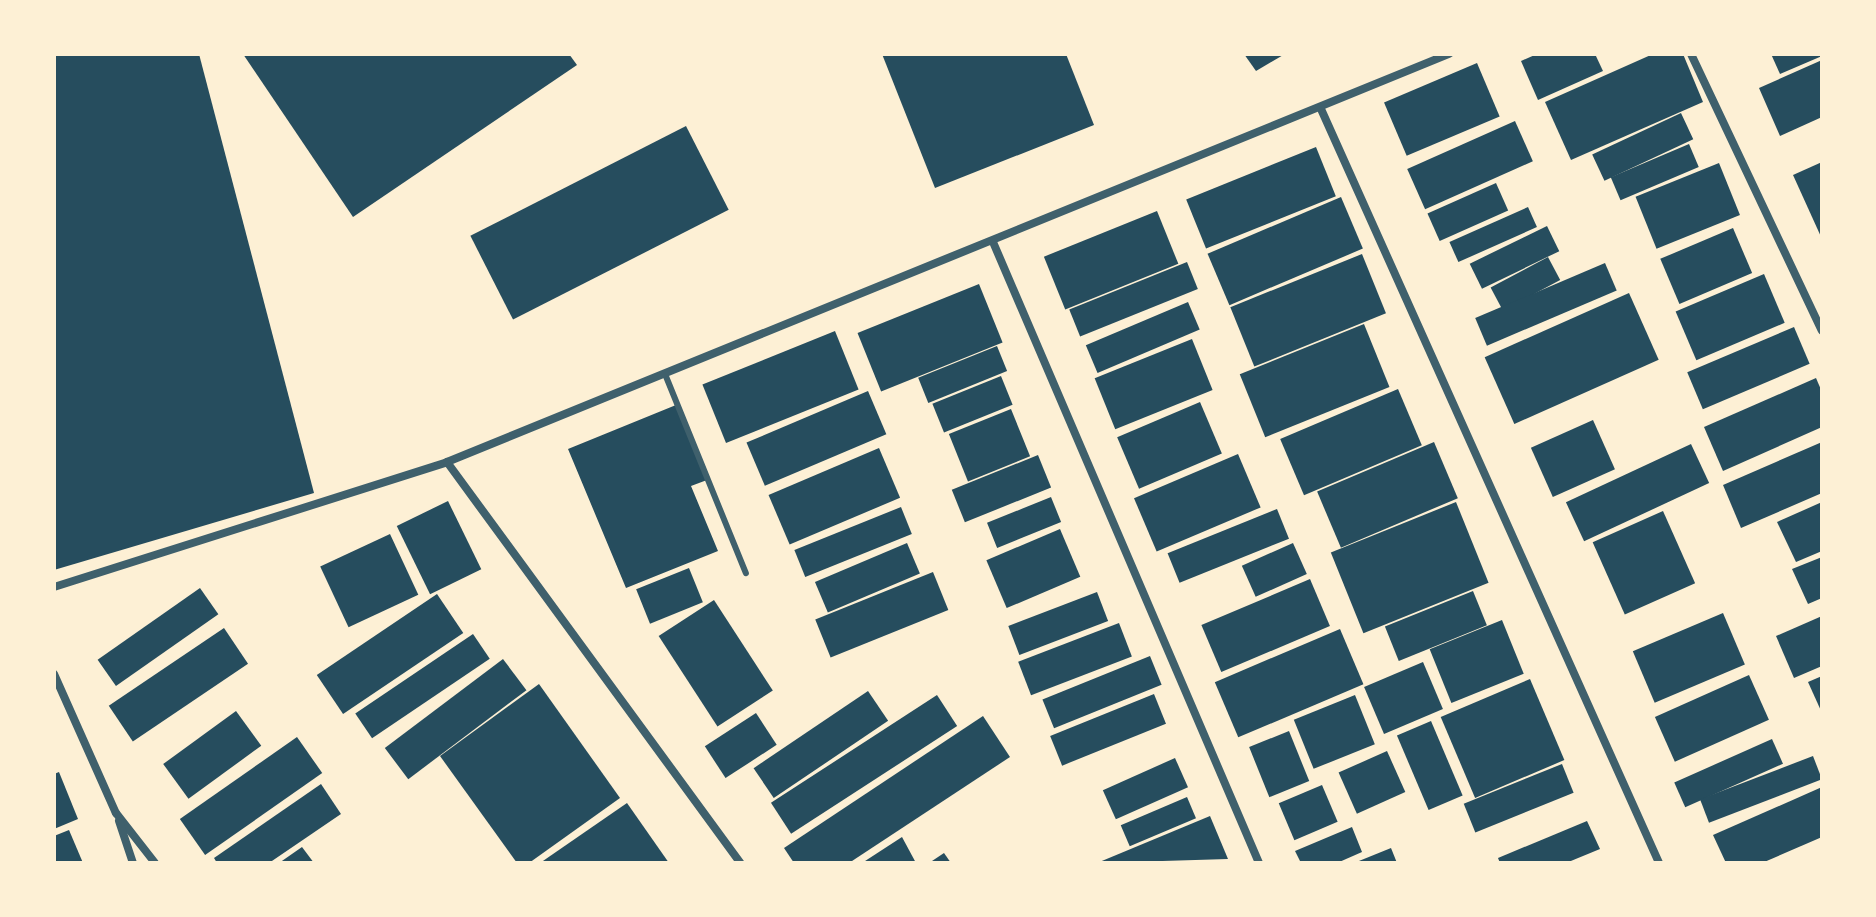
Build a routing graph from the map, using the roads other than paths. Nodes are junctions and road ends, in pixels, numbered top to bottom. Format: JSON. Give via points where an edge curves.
{"nodes":[{"id":1,"x":1449,"y":54,"type":"edge"},
{"id":2,"x":1691,"y":54,"type":"edge"},
{"id":3,"x":1321,"y":109,"type":"junction"},
{"id":4,"x":993,"y":242,"type":"junction"},
{"id":5,"x":1822,"y":331,"type":"edge"},
{"id":6,"x":665,"y":374,"type":"junction"},
{"id":7,"x":447,"y":462,"type":"junction"},
{"id":8,"x":746,"y":573,"type":"dead end"},
{"id":9,"x":54,"y":587,"type":"edge"},
{"id":10,"x":54,"y":674,"type":"edge"},
{"id":11,"x":116,"y":813,"type":"junction"},
{"id":12,"x":133,"y":863,"type":"edge"},
{"id":13,"x":155,"y":863,"type":"edge"},
{"id":14,"x":740,"y":863,"type":"edge"},
{"id":15,"x":1259,"y":863,"type":"edge"},
{"id":16,"x":1659,"y":863,"type":"edge"}],
"edges":[{"from":1,"to":3,"type":"street"},
{"from":2,"to":5,"type":"street"},
{"from":3,"to":4,"type":"street"},
{"from":3,"to":16,"type":"street"},
{"from":4,"to":6,"type":"street"},
{"from":4,"to":15,"type":"street"},
{"from":6,"to":7,"type":"street"},
{"from":6,"to":8,"type":"lane"},
{"from":7,"to":9,"type":"street"},
{"from":7,"to":14,"type":"street"},
{"from":10,"to":11,"type":"street"},
{"from":11,"to":12,"type":"street"},
{"from":11,"to":13,"type":"street"}]}
